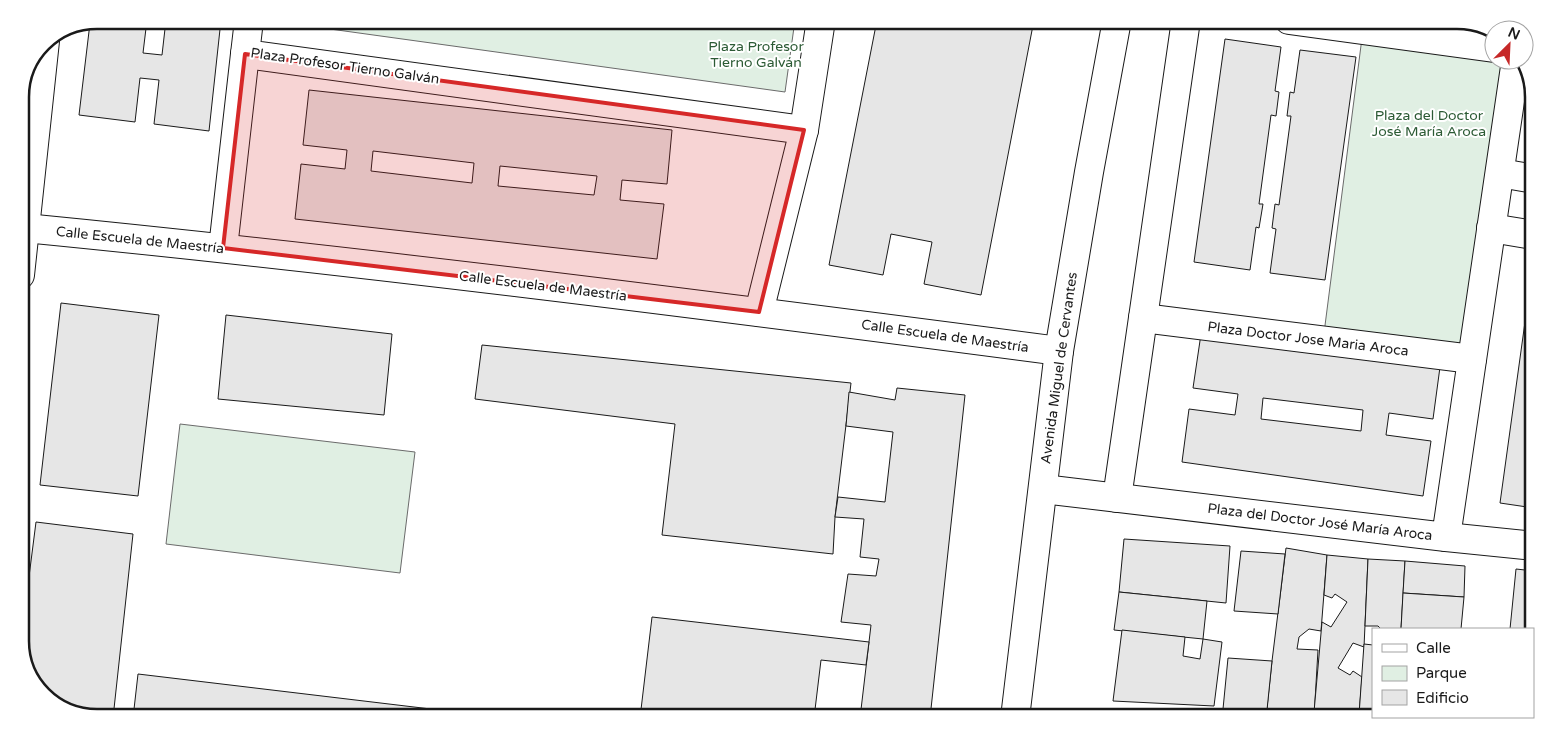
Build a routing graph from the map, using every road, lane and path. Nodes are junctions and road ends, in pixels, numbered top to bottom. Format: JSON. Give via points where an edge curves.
{"nodes":[{"id":1,"x":248,"y":29,"type":"edge"},
{"id":2,"x":820,"y":29,"type":"edge"},
{"id":3,"x":1115,"y":29,"type":"edge"},
{"id":4,"x":1185,"y":29,"type":"edge"},
{"id":5,"x":1354,"y":29,"type":"edge"},
{"id":6,"x":1484,"y":47,"type":"edge"},
{"id":7,"x":245,"y":54,"type":"junction"},
{"id":8,"x":44,"y":55,"type":"edge"},
{"id":9,"x":1515,"y":70,"type":"edge"},
{"id":10,"x":804,"y":130,"type":"junction"},
{"id":11,"x":1500,"y":173,"type":"junction"},
{"id":12,"x":1525,"y":177,"type":"edge"},
{"id":13,"x":29,"y":198,"type":"edge"},
{"id":14,"x":29,"y":228,"type":"edge"},
{"id":15,"x":1491,"y":228,"type":"junction"},
{"id":16,"x":1525,"y":234,"type":"edge"},
{"id":17,"x":223,"y":248,"type":"junction"},
{"id":18,"x":759,"y":312,"type":"junction"},
{"id":19,"x":1143,"y":318,"type":"junction"},
{"id":20,"x":1059,"y":352,"type":"junction"},
{"id":21,"x":1472,"y":359,"type":"junction"},
{"id":22,"x":1043,"y":489,"type":"junction"},
{"id":23,"x":1117,"y":498,"type":"junction"},
{"id":24,"x":1446,"y":537,"type":"junction"},
{"id":25,"x":1525,"y":545,"type":"edge"},
{"id":26,"x":1016,"y":709,"type":"edge"}],
"edges":[{"from":1,"to":7,"type":"street","name":"Plaza Profesor Tierno Galván"},
{"from":2,"to":10,"type":"street"},
{"from":3,"to":20,"type":"street","name":"Avenida Miguel de Cervantes"},
{"from":4,"to":19,"type":"street"},
{"from":5,"to":6,"type":"street"},
{"from":7,"to":10,"type":"street","name":"Plaza Profesor Tierno Galván"},
{"from":7,"to":17,"type":"street"},
{"from":8,"to":13,"type":"street"},
{"from":9,"to":11,"type":"street","name":"Plaza del Doctor José María Aroca"},
{"from":10,"to":18,"type":"street"},
{"from":11,"to":12,"type":"street"},
{"from":11,"to":15,"type":"street","name":"Plaza del Doctor José María Aroca"},
{"from":14,"to":17,"type":"street","name":"Calle Escuela de Maestría"},
{"from":15,"to":16,"type":"street"},
{"from":15,"to":21,"type":"street","name":"Plaza del Doctor José María Aroca"},
{"from":17,"to":18,"type":"street","name":"Calle Escuela de Maestría"},
{"from":18,"to":20,"type":"street","name":"Calle Escuela de Maestría"},
{"from":19,"to":21,"type":"street","name":"Plaza Doctor Jose Maria Aroca"},
{"from":19,"to":23,"type":"street"},
{"from":20,"to":22,"type":"street","name":"Avenida Miguel de Cervantes"},
{"from":21,"to":24,"type":"street","name":"Plaza del Doctor José María Aroca"},
{"from":22,"to":23,"type":"street","name":"Plaza del Doctor José María Aroca"},
{"from":22,"to":26,"type":"street","name":"Avenida Miguel de Cervantes"},
{"from":23,"to":24,"type":"street","name":"Plaza del Doctor José María Aroca"},
{"from":24,"to":25,"type":"street"}]}
